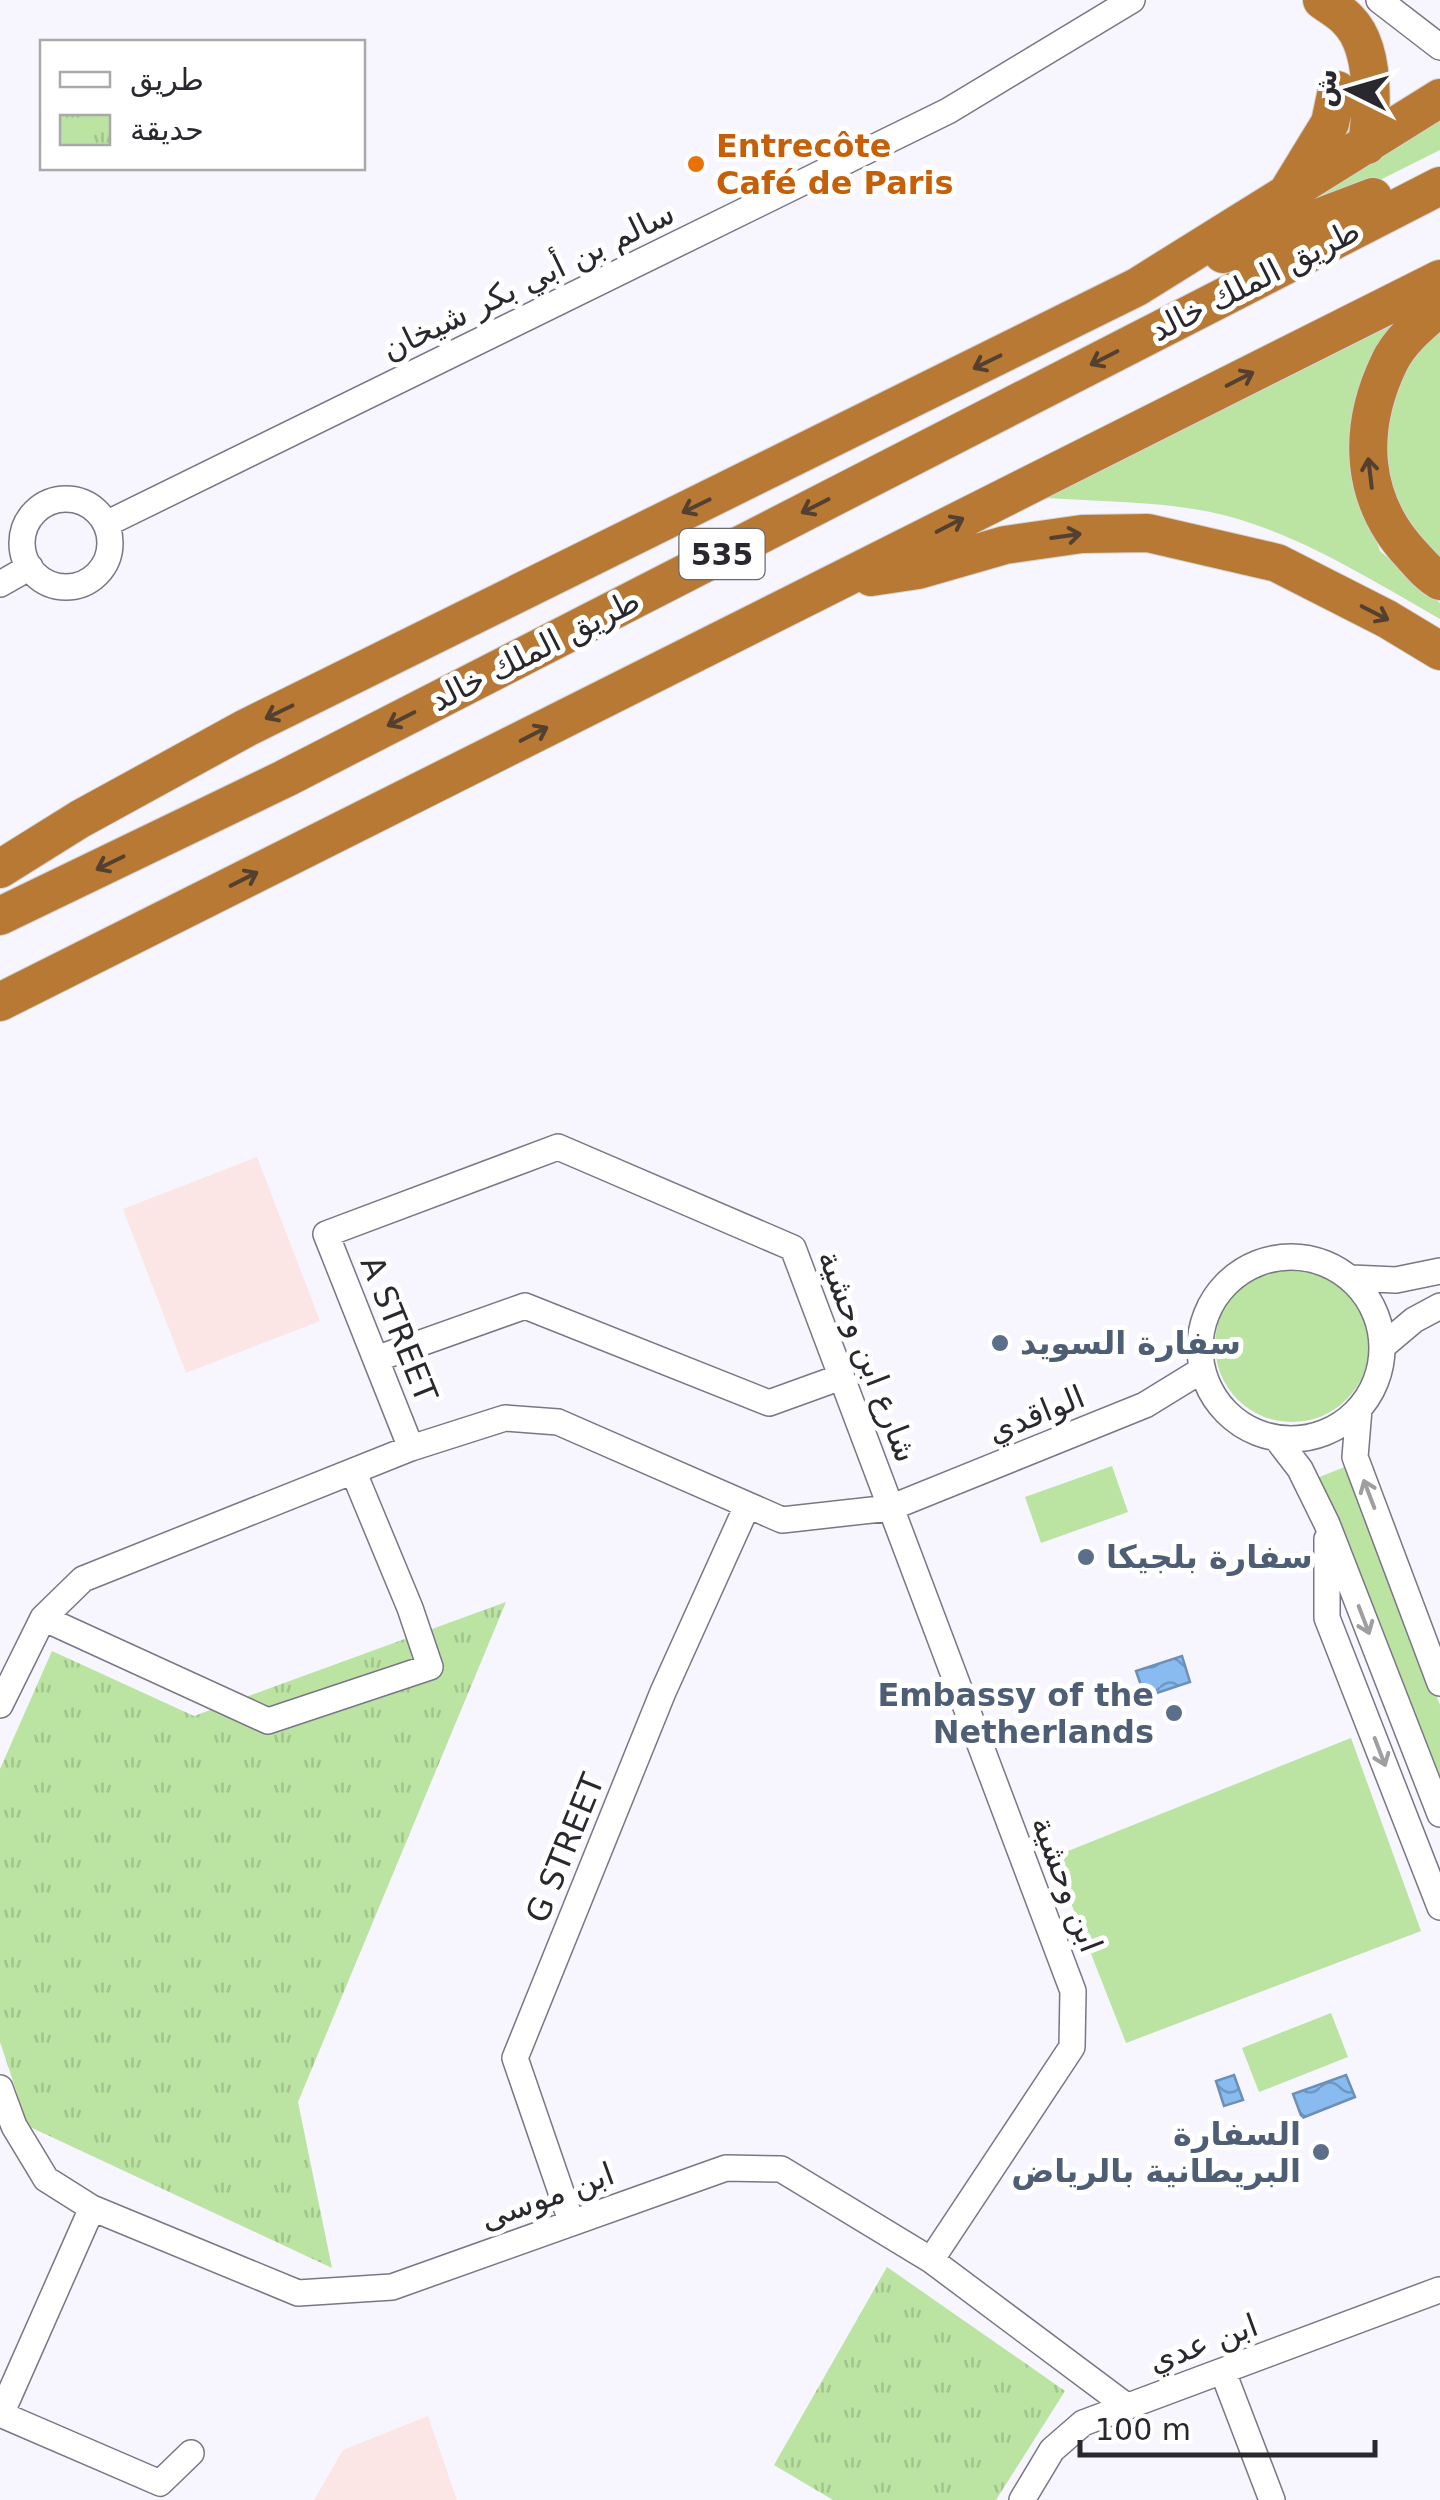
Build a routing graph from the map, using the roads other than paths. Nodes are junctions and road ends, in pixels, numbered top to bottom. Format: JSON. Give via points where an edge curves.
{"nodes":[{"id":1,"x":1132,"y":0,"type":"edge"},
{"id":2,"x":1322,"y":0,"type":"edge"},
{"id":3,"x":1380,"y":0,"type":"edge"},
{"id":4,"x":1440,"y":47,"type":"edge"},
{"id":5,"x":1336,"y":90,"type":"dead end"},
{"id":6,"x":1440,"y":98,"type":"edge"},
{"id":7,"x":1367,"y":145,"type":"junction"},
{"id":8,"x":1440,"y":171,"type":"edge"},
{"id":9,"x":1440,"y":186,"type":"edge"},
{"id":10,"x":1285,"y":196,"type":"junction"},
{"id":11,"x":1440,"y":279,"type":"edge"},
{"id":12,"x":1137,"y":287,"type":"junction"},
{"id":13,"x":1440,"y":307,"type":"edge"},
{"id":14,"x":106,"y":524,"type":"junction"},
{"id":15,"x":30,"y":568,"type":"junction"},
{"id":16,"x":1440,"y":580,"type":"edge"},
{"id":17,"x":834,"y":583,"type":"junction"},
{"id":18,"x":0,"y":584,"type":"edge"},
{"id":19,"x":1440,"y":652,"type":"edge"},
{"id":20,"x":80,"y":818,"type":"junction"},
{"id":21,"x":0,"y":844,"type":"edge"},
{"id":22,"x":0,"y":869,"type":"edge"},
{"id":23,"x":0,"y":916,"type":"edge"},
{"id":24,"x":0,"y":1002,"type":"edge"},
{"id":25,"x":326,"y":1234,"type":"joint"},
{"id":26,"x":1440,"y":1271,"type":"edge"},
{"id":27,"x":1351,"y":1278,"type":"junction"},
{"id":28,"x":1440,"y":1306,"type":"edge"},
{"id":29,"x":1382,"y":1347,"type":"junction"},
{"id":30,"x":376,"y":1359,"type":"junction"},
{"id":31,"x":1202,"y":1370,"type":"junction"},
{"id":32,"x":842,"y":1377,"type":"junction"},
{"id":33,"x":1212,"y":1395,"type":"junction"},
{"id":34,"x":1145,"y":1405,"type":"junction"},
{"id":35,"x":1359,"y":1409,"type":"junction"},
{"id":36,"x":1277,"y":1439,"type":"junction"},
{"id":37,"x":411,"y":1448,"type":"junction"},
{"id":38,"x":354,"y":1473,"type":"junction"},
{"id":39,"x":746,"y":1506,"type":"junction"},
{"id":40,"x":890,"y":1508,"type":"junction"},
{"id":41,"x":1326,"y":1524,"type":"junction"},
{"id":42,"x":43,"y":1618,"type":"junction"},
{"id":43,"x":1440,"y":1683,"type":"edge"},
{"id":44,"x":0,"y":1706,"type":"edge"},
{"id":45,"x":1440,"y":1814,"type":"edge"},
{"id":46,"x":1440,"y":1907,"type":"edge"},
{"id":47,"x":0,"y":2088,"type":"edge"},
{"id":48,"x":92,"y":2208,"type":"junction"},
{"id":49,"x":572,"y":2221,"type":"junction"},
{"id":50,"x":931,"y":2260,"type":"junction"},
{"id":51,"x":1440,"y":2290,"type":"edge"},
{"id":52,"x":1223,"y":2372,"type":"junction"},
{"id":53,"x":1124,"y":2405,"type":"junction"},
{"id":54,"x":0,"y":2414,"type":"edge"},
{"id":55,"x":191,"y":2453,"type":"dead end"},
{"id":56,"x":1022,"y":2500,"type":"edge"},
{"id":57,"x":1272,"y":2500,"type":"edge"}],
"edges":[{"from":1,"to":14,"type":"street","name":"سالم بن أبي بكر شيخان","via":[[948,111]]},
{"from":2,"to":7,"type":"highway","via":[[1351,22],[1368,61],[1373,103]]},
{"from":3,"to":4,"type":"street"},
{"from":5,"to":10,"type":"highway","via":[[1330,124]]},
{"from":6,"to":7,"type":"highway"},
{"from":7,"to":10,"type":"highway"},
{"from":8,"to":12,"type":"highway"},
{"from":9,"to":23,"type":"highway","name":"طريق الملك خالد","number":"535","one_way":true,"via":[[302,770]]},
{"from":10,"to":12,"type":"highway"},
{"from":17,"to":11,"type":"highway","number":"535","one_way":true},
{"from":12,"to":20,"type":"highway","one_way":true,"via":[[246,728]]},
{"from":16,"to":13,"type":"highway","one_way":true,"via":[[1394,537],[1372,492],[1367,444],[1390,360]]},
{"from":14,"to":15,"type":"street","via":[[108,552],[94,577],[67,587]]},
{"from":14,"to":15,"type":"street","via":[[72,499],[44,504],[25,526]]},
{"from":15,"to":18,"type":"street"},
{"from":17,"to":19,"type":"highway","one_way":true,"via":[[918,570],[1005,544],[1148,534],[1276,563]]},
{"from":24,"to":17,"type":"highway","number":"535","one_way":true},
{"from":20,"to":21,"type":"highway"},
{"from":20,"to":22,"type":"highway"},
{"from":25,"to":30,"type":"street","name":"A STREET"},
{"from":25,"to":32,"type":"street","name":"شارع ابن وحشية","via":[[558,1148],[794,1248]]},
{"from":26,"to":27,"type":"street","via":[[1396,1280]]},
{"from":27,"to":29,"type":"street","via":[[1374,1309]]},
{"from":27,"to":31,"type":"street","via":[[1298,1256],[1243,1269],[1206,1313],[1199,1341]]},
{"from":28,"to":29,"type":"street"},
{"from":29,"to":35,"type":"street","via":[[1376,1380]]},
{"from":30,"to":32,"type":"street","via":[[525,1306],[769,1403]]},
{"from":30,"to":37,"type":"street","name":"A STREET"},
{"from":31,"to":33,"type":"street"},
{"from":31,"to":34,"type":"street","name":"الواقدي"},
{"from":32,"to":40,"type":"street","name":"شارع ابن وحشية"},
{"from":33,"to":34,"type":"street"},
{"from":33,"to":36,"type":"street","via":[[1229,1416]]},
{"from":34,"to":40,"type":"street","name":"الواقدي"},
{"from":35,"to":36,"type":"street","via":[[1336,1428]]},
{"from":43,"to":35,"type":"street","one_way":true,"via":[[1355,1457]]},
{"from":36,"to":41,"type":"street"},
{"from":37,"to":38,"type":"street"},
{"from":37,"to":39,"type":"street","via":[[504,1418],[558,1422]]},
{"from":38,"to":42,"type":"street","via":[[83,1578]]},
{"from":38,"to":42,"type":"street","via":[[430,1668],[268,1720]]},
{"from":39,"to":40,"type":"street","via":[[782,1520]]},
{"from":39,"to":49,"type":"street","name":"G STREET","via":[[515,2058]]},
{"from":40,"to":50,"type":"street","name":"ابن وحشية","via":[[1072,1991],[1072,2047]]},
{"from":41,"to":45,"type":"street","one_way":true},
{"from":41,"to":46,"type":"street","one_way":true,"via":[[1327,1618]]},
{"from":42,"to":44,"type":"street"},
{"from":47,"to":48,"type":"street","name":"ابن موسى","via":[[46,2179]]},
{"from":48,"to":49,"type":"street","name":"ابن موسى","via":[[298,2293],[392,2288]]},
{"from":48,"to":54,"type":"street"},
{"from":49,"to":50,"type":"street","name":"ابن موسى","via":[[726,2168],[782,2169]]},
{"from":50,"to":53,"type":"street","name":"ابن موسى"},
{"from":51,"to":52,"type":"street","name":"ابن عدي"},
{"from":52,"to":53,"type":"street","name":"ابن عدي"},
{"from":52,"to":57,"type":"street"},
{"from":53,"to":56,"type":"street","name":"ابن عدي","via":[[1083,2422],[1052,2450]]},
{"from":54,"to":55,"type":"street","via":[[160,2483]]}]}
